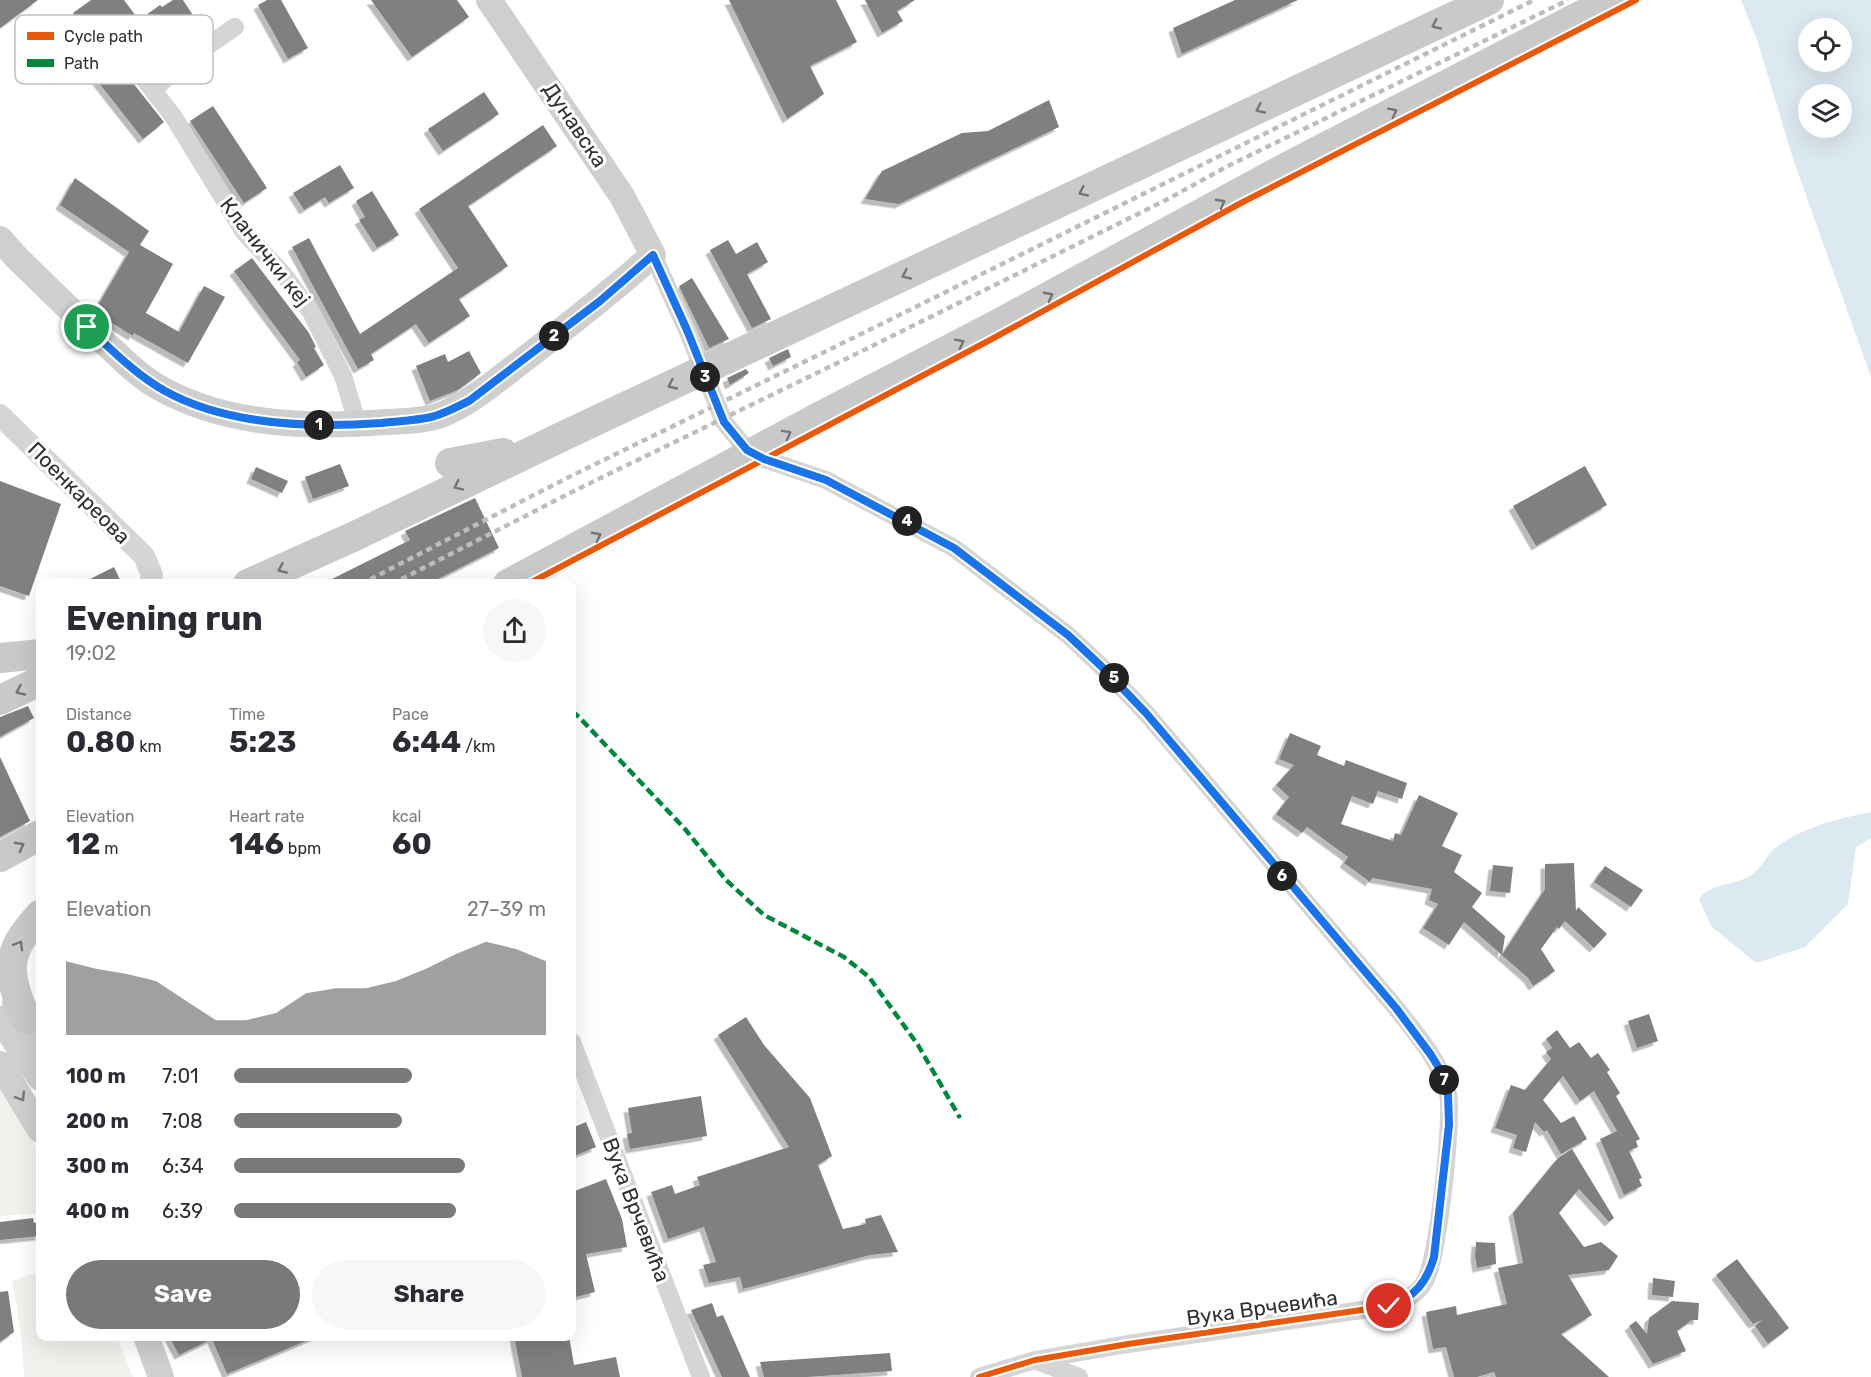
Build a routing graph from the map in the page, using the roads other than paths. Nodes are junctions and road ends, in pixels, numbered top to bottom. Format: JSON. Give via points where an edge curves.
{"nodes":[{"id":1,"x":489,"y":0,"type":"edge"},
{"id":2,"x":1489,"y":0,"type":"edge"},
{"id":3,"x":1611,"y":0,"type":"edge"},
{"id":4,"x":235,"y":27,"type":"dead end"},
{"id":5,"x":213,"y":42,"type":"edge"},
{"id":6,"x":149,"y":84,"type":"edge"},
{"id":7,"x":160,"y":84,"type":"edge"},
{"id":8,"x":154,"y":90,"type":"junction"},
{"id":9,"x":0,"y":239,"type":"edge"},
{"id":10,"x":653,"y":255,"type":"junction"},
{"id":11,"x":0,"y":415,"type":"edge"},
{"id":12,"x":358,"y":424,"type":"junction"},
{"id":13,"x":536,"y":449,"type":"junction"},
{"id":14,"x":450,"y":463,"type":"dead end"},
{"id":15,"x":556,"y":558,"type":"junction"},
{"id":16,"x":151,"y":579,"type":"edge"},
{"id":17,"x":259,"y":579,"type":"edge"},
{"id":18,"x":517,"y":579,"type":"edge"},
{"id":19,"x":533,"y":579,"type":"edge"},
{"id":20,"x":36,"y":654,"type":"edge"},
{"id":21,"x":36,"y":656,"type":"edge"},
{"id":22,"x":0,"y":658,"type":"edge"},
{"id":23,"x":0,"y":673,"type":"edge"},
{"id":24,"x":36,"y":683,"type":"edge"},
{"id":25,"x":0,"y":700,"type":"edge"},
{"id":26,"x":36,"y":837,"type":"edge"},
{"id":27,"x":0,"y":857,"type":"edge"},
{"id":28,"x":36,"y":920,"type":"edge"},
{"id":29,"x":0,"y":981,"type":"edge"},
{"id":30,"x":22,"y":1027,"type":"edge"},
{"id":31,"x":576,"y":1052,"type":"edge"},
{"id":32,"x":0,"y":1064,"type":"edge"},
{"id":33,"x":36,"y":1067,"type":"edge"},
{"id":34,"x":36,"y":1123,"type":"edge"},
{"id":35,"x":148,"y":1341,"type":"edge"},
{"id":36,"x":1035,"y":1360,"type":"junction"},
{"id":37,"x":161,"y":1377,"type":"edge"},
{"id":38,"x":701,"y":1377,"type":"edge"},
{"id":39,"x":980,"y":1377,"type":"edge"},
{"id":40,"x":1079,"y":1377,"type":"edge"}],
"edges":[{"from":1,"to":10,"type":"main road","name":"Дунавска","via":[[622,196]]},
{"from":2,"to":13,"type":"main road","one_way":true},
{"from":15,"to":3,"type":"main road","one_way":true,"via":[[1287,167]]},
{"from":4,"to":5,"type":"street"},
{"from":6,"to":8,"type":"street","name":"Кланички кеј"},
{"from":7,"to":8,"type":"street"},
{"from":8,"to":12,"type":"street","name":"Кланички кеј","via":[[244,232],[284,275],[311,312],[343,376]]},
{"from":9,"to":12,"type":"main road","via":[[128,364],[166,392],[230,416],[288,423]]},
{"from":10,"to":12,"type":"main road","via":[[600,301],[469,401],[430,418]]},
{"from":10,"to":36,"type":"street","name":"Вука Врчевића","via":[[724,422],[747,450],[826,480],[954,548],[1093,658],[1146,713],[1396,1008],[1431,1055],[1444,1081],[1449,1125],[1434,1257],[1425,1282],[1405,1300],[1389,1306]]},
{"from":11,"to":16,"type":"street","name":"Поенкареова","via":[[144,556]]},
{"from":13,"to":14,"type":"main road"},
{"from":13,"to":17,"type":"main road","one_way":true},
{"from":15,"to":18,"type":"main road"},
{"from":15,"to":19,"type":"main road"},
{"from":20,"to":22,"type":"main road"},
{"from":21,"to":23,"type":"street"},
{"from":24,"to":25,"type":"main road","one_way":true},
{"from":27,"to":26,"type":"main road","one_way":true},
{"from":30,"to":28,"type":"main road","one_way":true,"via":[[11,963],[22,938]]},
{"from":29,"to":30,"type":"main road"},
{"from":30,"to":33,"type":"main road"},
{"from":31,"to":38,"type":"street","name":"Вука Врчевића"},
{"from":32,"to":34,"type":"main road","one_way":true},
{"from":35,"to":37,"type":"main road"},
{"from":36,"to":39,"type":"street","name":"Вука Врчевића"},
{"from":36,"to":40,"type":"street"}]}
